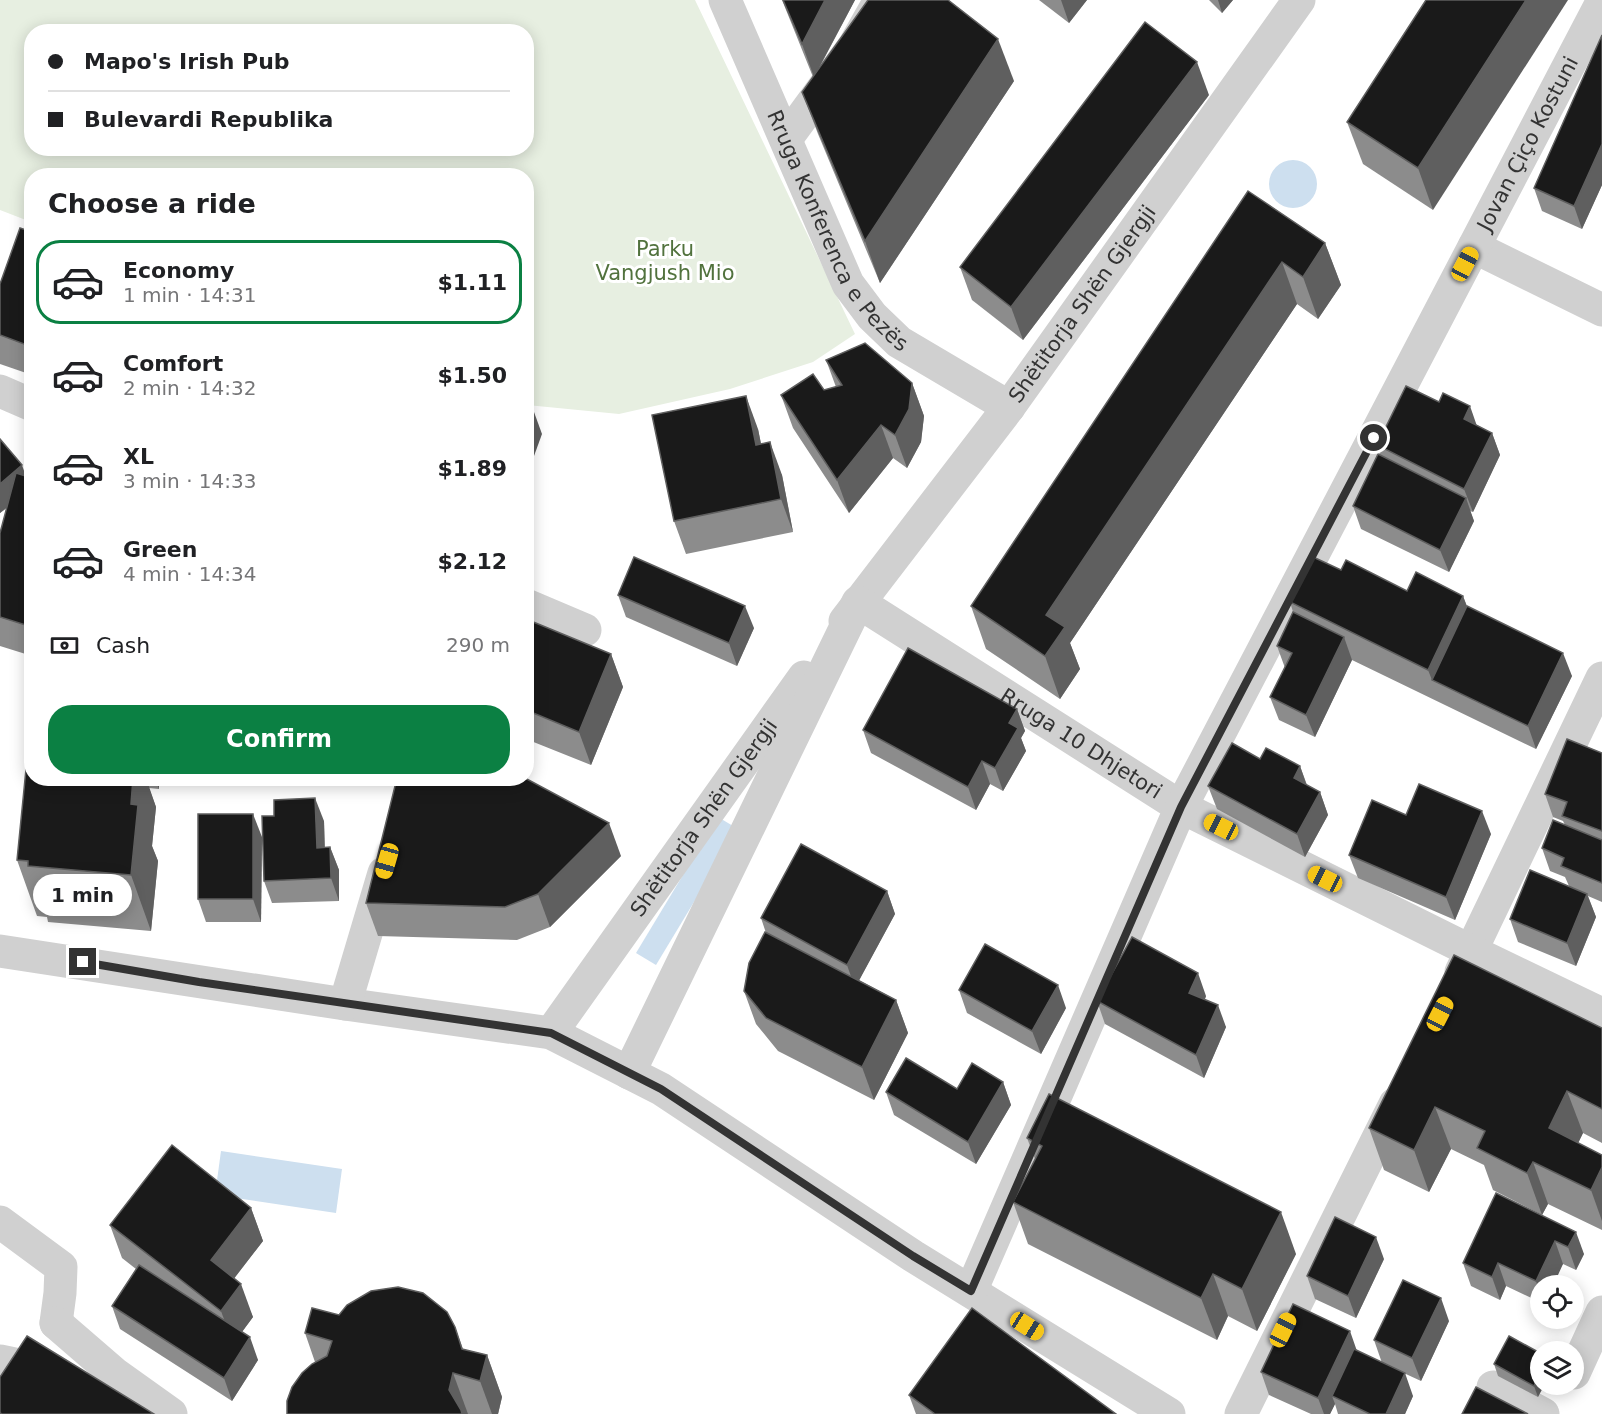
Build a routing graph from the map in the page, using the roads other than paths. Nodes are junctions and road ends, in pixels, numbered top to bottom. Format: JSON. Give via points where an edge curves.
{"nodes":[{"id":1,"x":725,"y":0,"type":"edge"},
{"id":2,"x":880,"y":0,"type":"edge"},
{"id":3,"x":1299,"y":0,"type":"edge"},
{"id":4,"x":1602,"y":2,"type":"edge"},
{"id":5,"x":786,"y":139,"type":"junction"},
{"id":6,"x":1474,"y":247,"type":"junction"},
{"id":7,"x":1602,"y":310,"type":"edge"},
{"id":8,"x":0,"y":391,"type":"edge"},
{"id":9,"x":24,"y":402,"type":"edge"},
{"id":10,"x":1009,"y":407,"type":"junction"},
{"id":11,"x":858,"y":602,"type":"junction"},
{"id":12,"x":534,"y":608,"type":"edge"},
{"id":13,"x":585,"y":630,"type":"dead end"},
{"id":14,"x":1602,"y":678,"type":"edge"},
{"id":15,"x":1181,"y":807,"type":"junction"},
{"id":16,"x":390,"y":850,"type":"edge"},
{"id":17,"x":0,"y":951,"type":"edge"},
{"id":18,"x":1471,"y":951,"type":"junction"},
{"id":19,"x":1450,"y":993,"type":"edge"},
{"id":20,"x":345,"y":1004,"type":"junction"},
{"id":21,"x":1602,"y":1014,"type":"edge"},
{"id":22,"x":551,"y":1033,"type":"junction"},
{"id":23,"x":629,"y":1073,"type":"junction"},
{"id":24,"x":1408,"y":1077,"type":"edge"},
{"id":25,"x":0,"y":1222,"type":"edge"},
{"id":26,"x":971,"y":1291,"type":"junction"},
{"id":27,"x":1602,"y":1312,"type":"edge"},
{"id":28,"x":56,"y":1323,"type":"junction"},
{"id":29,"x":1584,"y":1351,"type":"edge"},
{"id":30,"x":9,"y":1363,"type":"edge"},
{"id":31,"x":1493,"y":1387,"type":"dead end"},
{"id":32,"x":5,"y":1394,"type":"edge"},
{"id":33,"x":1563,"y":1395,"type":"edge"},
{"id":34,"x":171,"y":1414,"type":"edge"},
{"id":35,"x":1169,"y":1414,"type":"edge"},
{"id":36,"x":1241,"y":1414,"type":"edge"},
{"id":37,"x":1544,"y":1414,"type":"edge"},
{"id":38,"x":1554,"y":1414,"type":"edge"}],
"edges":[{"from":1,"to":5,"type":"street","name":"Rruga Konferenca e Pezës"},
{"from":2,"to":5,"type":"street","via":[[854,46]]},
{"from":3,"to":10,"type":"street","name":"Shëtitorja Shën Gjergji"},
{"from":4,"to":6,"type":"street","name":"Jovan Çiço Kostuni"},
{"from":5,"to":10,"type":"street","name":"Rruga Konferenca e Pezës","via":[[848,284],[872,316],[899,342]]},
{"from":6,"to":7,"type":"street"},
{"from":6,"to":15,"type":"street","name":"Jovan Çiço Kostuni"},
{"from":8,"to":9,"type":"street"},
{"from":10,"to":11,"type":"street","name":"Shëtitorja Shën Gjergji"},
{"from":11,"to":15,"type":"street","name":"Rruga 10 Dhjetori"},
{"from":11,"to":22,"type":"street","name":"Shëtitorja Shën Gjergji"},
{"from":11,"to":23,"type":"street","name":"Shëtitorja Shën Gjergji"},
{"from":12,"to":13,"type":"street"},
{"from":14,"to":18,"type":"street"},
{"from":15,"to":18,"type":"street","name":"Rruga 10 Dhjetori"},
{"from":15,"to":26,"type":"street","name":"Jovan Çiço Kostuni"},
{"from":16,"to":20,"type":"street"},
{"from":17,"to":20,"type":"street"},
{"from":18,"to":19,"type":"street"},
{"from":18,"to":21,"type":"street","name":"Rruga 10 Dhjetori"},
{"from":20,"to":22,"type":"street"},
{"from":22,"to":23,"type":"street"},
{"from":23,"to":26,"type":"street","via":[[661,1089]]},
{"from":24,"to":36,"type":"street"},
{"from":25,"to":28,"type":"street","via":[[61,1267]]},
{"from":26,"to":35,"type":"street"},
{"from":27,"to":29,"type":"street"},
{"from":28,"to":30,"type":"street"},
{"from":28,"to":34,"type":"street","via":[[115,1374]]},
{"from":30,"to":32,"type":"street"},
{"from":31,"to":37,"type":"street"},
{"from":33,"to":38,"type":"street"}]}
